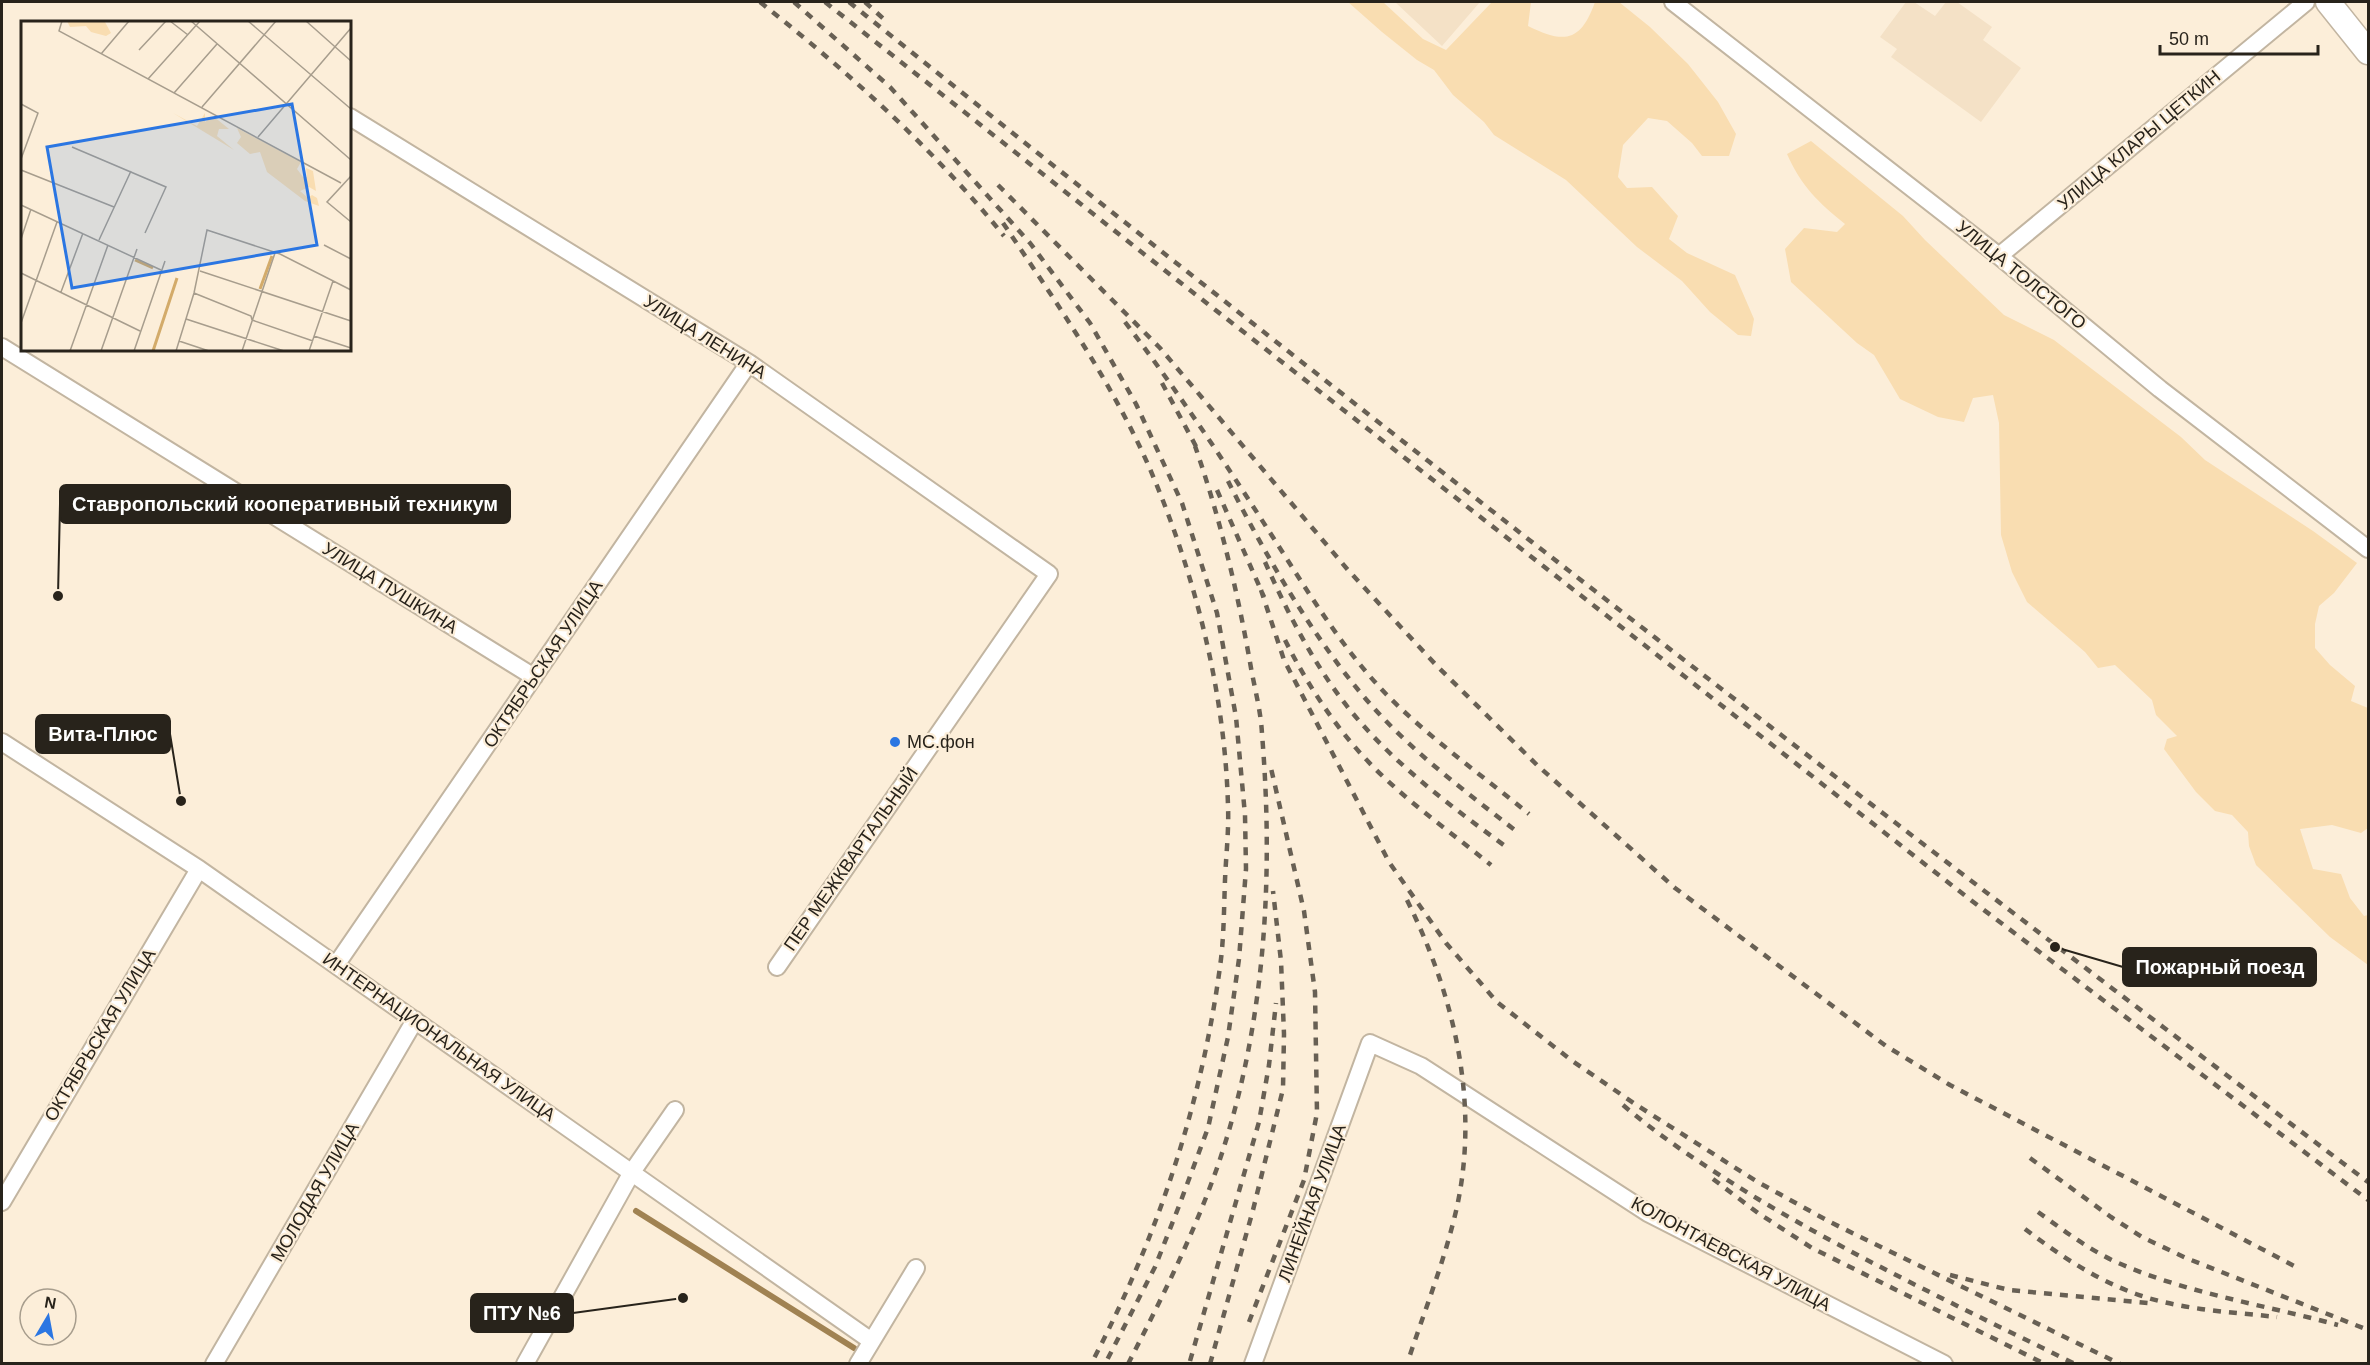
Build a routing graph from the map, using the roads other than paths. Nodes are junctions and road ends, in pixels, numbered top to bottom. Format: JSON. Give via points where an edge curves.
{"nodes":[{"id":1,"x":1673,"y":2,"type":"edge"},
{"id":2,"x":2306,"y":2,"type":"edge"},
{"id":3,"x":2328,"y":2,"type":"edge"},
{"id":4,"x":2368,"y":52,"type":"edge"},
{"id":5,"x":351,"y":118,"type":"edge"},
{"id":6,"x":1999,"y":256,"type":"junction"},
{"id":7,"x":2,"y":347,"type":"edge"},
{"id":8,"x":749,"y":363,"type":"junction"},
{"id":9,"x":2368,"y":549,"type":"edge"},
{"id":10,"x":1049,"y":574,"type":"joint"},
{"id":11,"x":534,"y":677,"type":"junction"},
{"id":12,"x":2,"y":742,"type":"edge"},
{"id":13,"x":200,"y":868,"type":"junction"},
{"id":14,"x":336,"y":965,"type":"junction"},
{"id":15,"x":777,"y":967,"type":"dead end"},
{"id":16,"x":415,"y":1020,"type":"junction"},
{"id":17,"x":1370,"y":1043,"type":"joint"},
{"id":18,"x":675,"y":1110,"type":"dead end"},
{"id":19,"x":632,"y":1172,"type":"junction"},
{"id":20,"x":2,"y":1202,"type":"edge"},
{"id":21,"x":916,"y":1268,"type":"dead end"},
{"id":22,"x":870,"y":1340,"type":"junction"},
{"id":23,"x":214,"y":1364,"type":"edge"},
{"id":24,"x":525,"y":1364,"type":"edge"},
{"id":25,"x":858,"y":1364,"type":"edge"},
{"id":26,"x":1253,"y":1364,"type":"edge"},
{"id":27,"x":1944,"y":1364,"type":"edge"}],
"edges":[{"from":1,"to":6,"type":"street","name":"УЛИЦА ТОЛСТОГО"},
{"from":2,"to":6,"type":"street","name":"УЛИЦА КЛАРЫ ЦЕТКИН"},
{"from":3,"to":4,"type":"street"},
{"from":5,"to":8,"type":"street","name":"УЛИЦА ЛЕНИНА"},
{"from":6,"to":9,"type":"street","name":"УЛИЦА ТОЛСТОГО","via":[[2160,389]]},
{"from":7,"to":11,"type":"street","name":"УЛИЦА ПУШКИНА"},
{"from":8,"to":10,"type":"street","name":"УЛИЦА ЛЕНИНА"},
{"from":8,"to":11,"type":"street","name":"ОКТЯБРЬСКАЯ УЛИЦА"},
{"from":10,"to":15,"type":"street","name":"ПЕР МЕЖКВАРТАЛЬНЫЙ"},
{"from":11,"to":14,"type":"street","name":"ОКТЯБРЬСКАЯ УЛИЦА"},
{"from":12,"to":13,"type":"street","name":"ИНТЕРНАЦИОНАЛЬНАЯ УЛИЦА"},
{"from":13,"to":14,"type":"street","name":"ИНТЕРНАЦИОНАЛЬНАЯ УЛИЦА"},
{"from":13,"to":20,"type":"street","name":"ОКТЯБРЬСКАЯ УЛИЦА"},
{"from":14,"to":16,"type":"street","name":"ИНТЕРНАЦИОНАЛЬНАЯ УЛИЦА"},
{"from":16,"to":19,"type":"street","name":"ИНТЕРНАЦИОНАЛЬНАЯ УЛИЦА"},
{"from":16,"to":23,"type":"street","name":"МОЛОДАЯ УЛИЦА"},
{"from":17,"to":26,"type":"street","name":"ЛИНЕЙНАЯ УЛИЦА"},
{"from":17,"to":27,"type":"street","name":"КОЛОНТАЕВСКАЯ УЛИЦА","via":[[1421,1066],[1648,1213]]},
{"from":18,"to":19,"type":"street"},
{"from":19,"to":22,"type":"street","name":"ИНТЕРНАЦИОНАЛЬНАЯ УЛИЦА"},
{"from":19,"to":24,"type":"street"},
{"from":21,"to":22,"type":"street"},
{"from":22,"to":25,"type":"street"}]}
